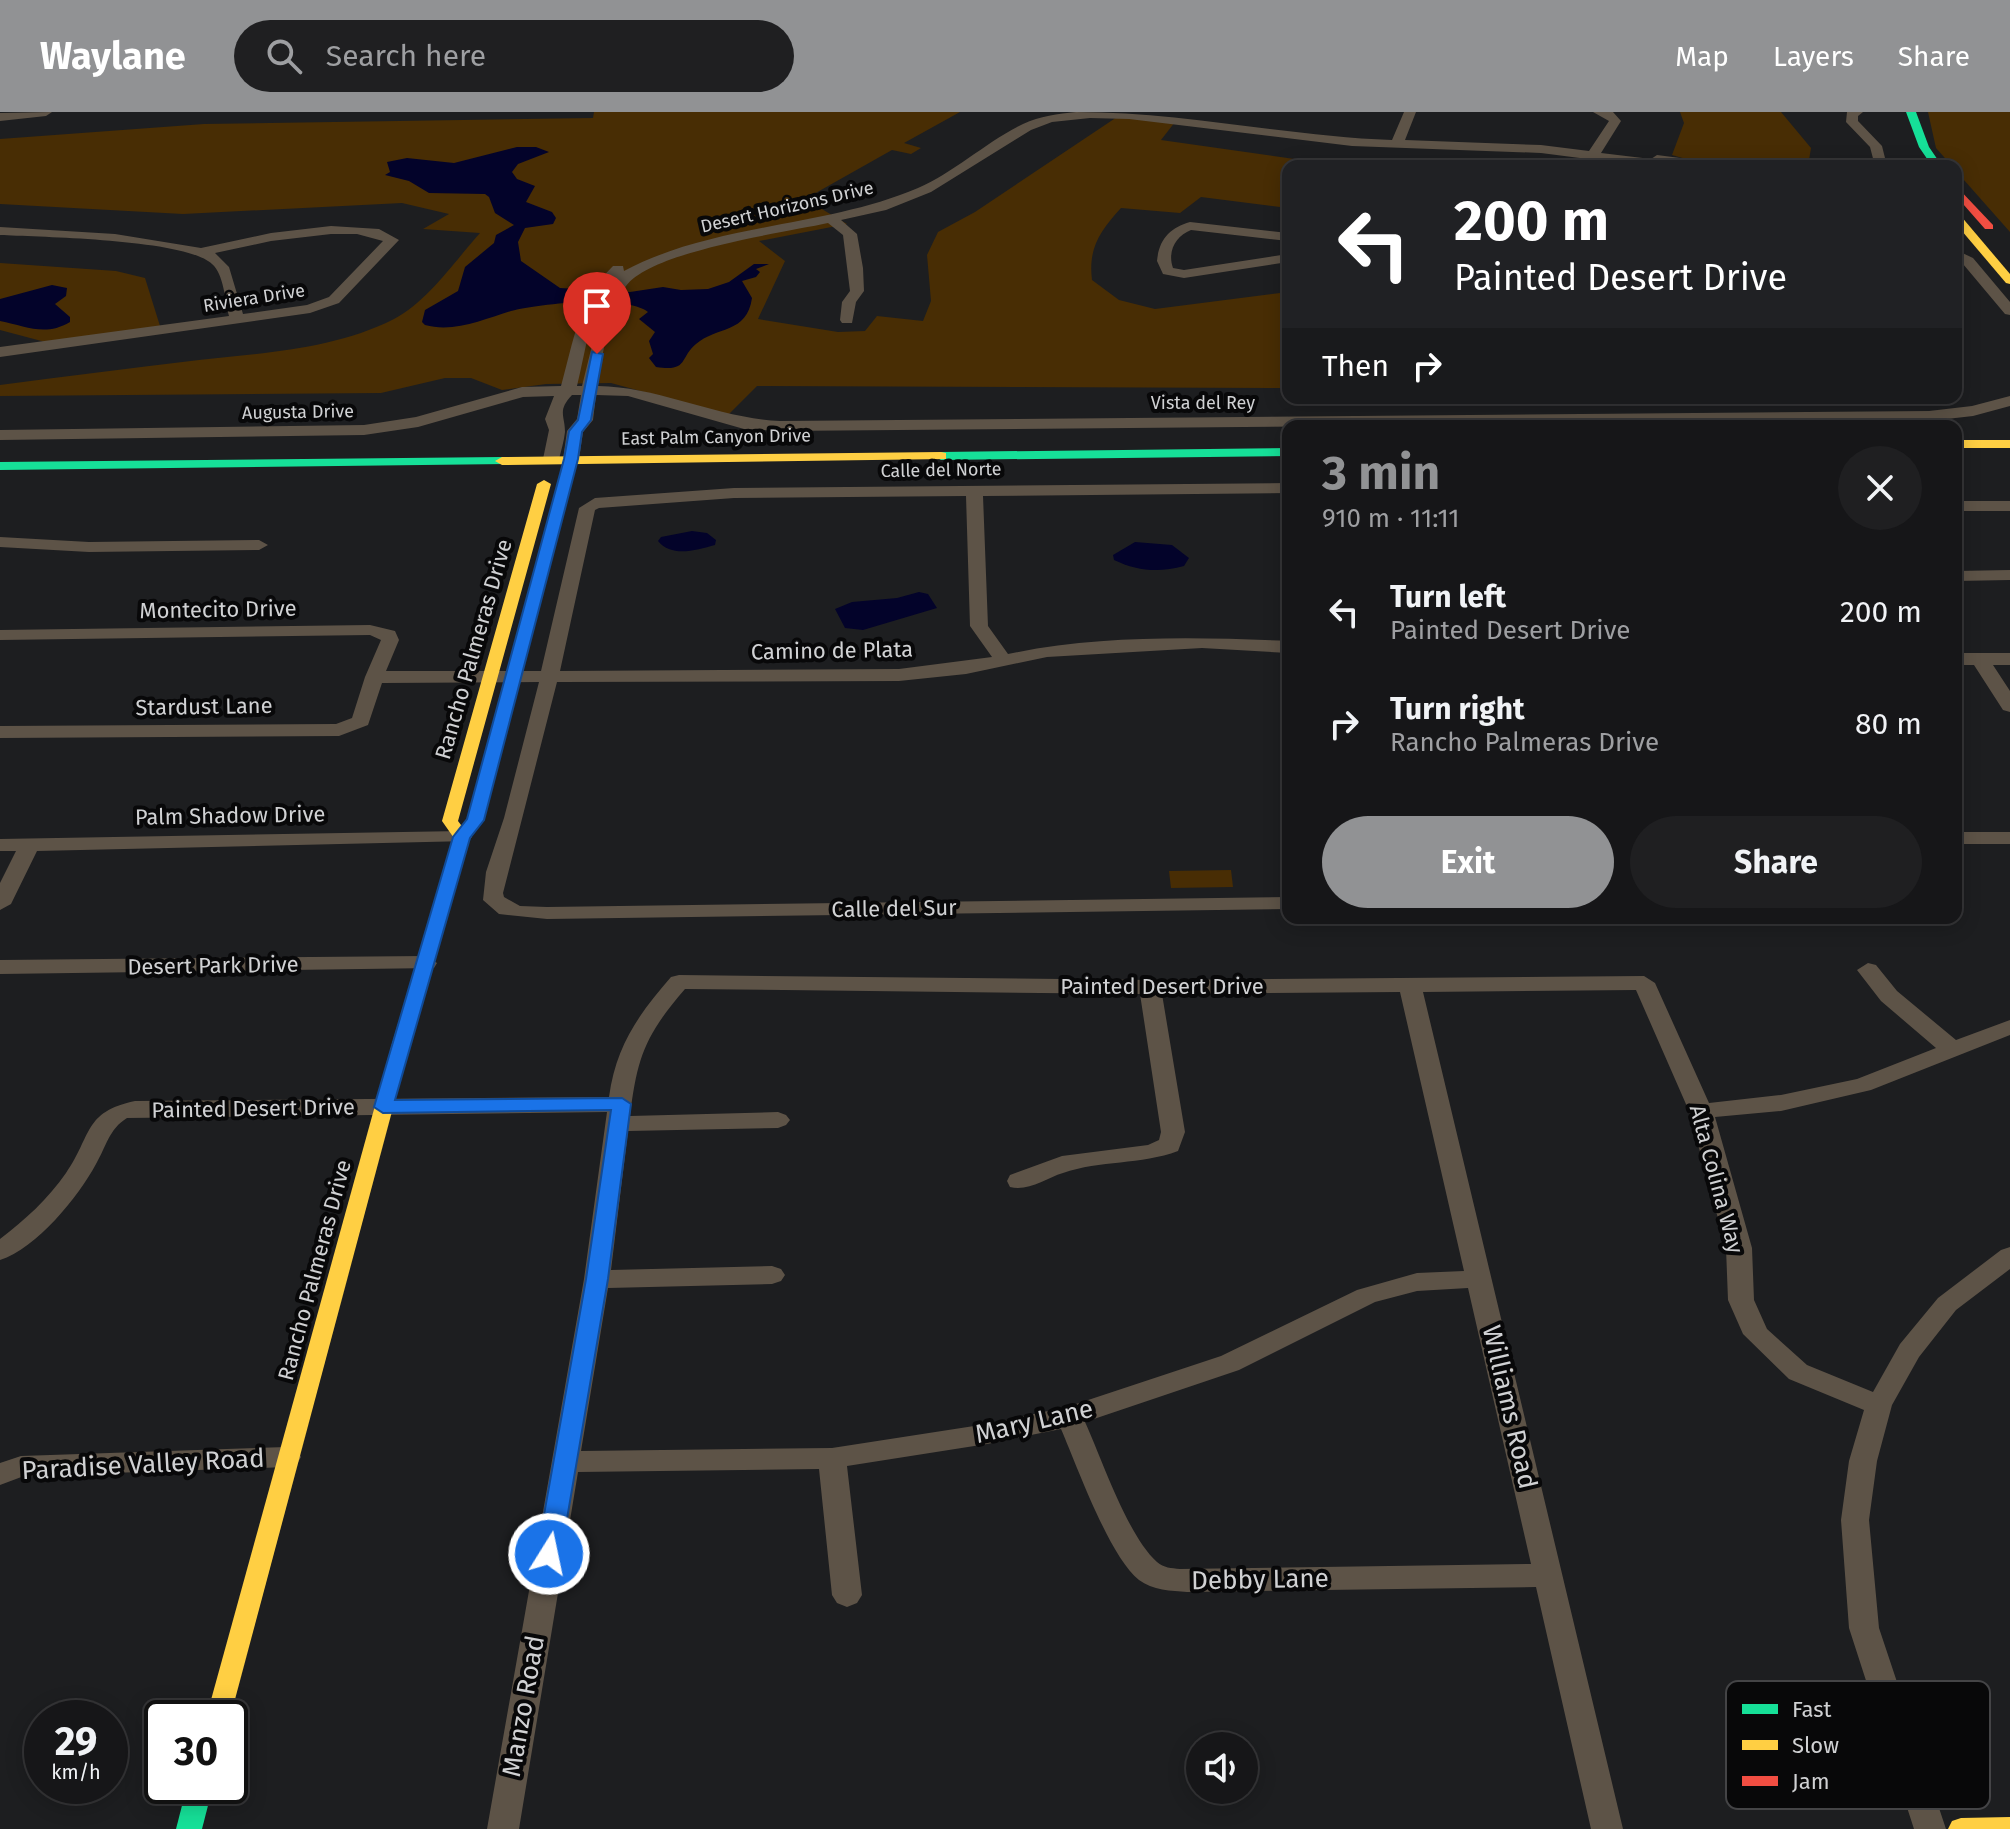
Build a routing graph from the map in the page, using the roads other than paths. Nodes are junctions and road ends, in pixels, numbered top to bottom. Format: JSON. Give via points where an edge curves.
{"nodes":[{"id":1,"x":46,"y":112,"type":"edge"},
{"id":2,"x":1059,"y":112,"type":"edge"},
{"id":3,"x":1148,"y":112,"type":"edge"},
{"id":4,"x":1410,"y":112,"type":"edge"},
{"id":5,"x":1599,"y":112,"type":"edge"},
{"id":6,"x":1857,"y":112,"type":"edge"},
{"id":7,"x":1864,"y":112,"type":"edge"},
{"id":8,"x":1903,"y":112,"type":"edge"},
{"id":9,"x":1911,"y":112,"type":"edge"},
{"id":10,"x":1075,"y":113,"type":"edge"},
{"id":11,"x":0,"y":117,"type":"edge"},
{"id":12,"x":1223,"y":119,"type":"edge"},
{"id":13,"x":1865,"y":133,"type":"junction"},
{"id":14,"x":1398,"y":142,"type":"junction"},
{"id":15,"x":1595,"y":153,"type":"junction"},
{"id":16,"x":1636,"y":160,"type":"edge"},
{"id":17,"x":1657,"y":160,"type":"edge"},
{"id":18,"x":1882,"y":160,"type":"edge"},
{"id":19,"x":1913,"y":160,"type":"edge"},
{"id":20,"x":1933,"y":160,"type":"edge"},
{"id":21,"x":1962,"y":199,"type":"edge"},
{"id":22,"x":833,"y":220,"type":"junction"},
{"id":23,"x":1962,"y":224,"type":"edge"},
{"id":24,"x":0,"y":231,"type":"edge"},
{"id":25,"x":1282,"y":236,"type":"edge"},
{"id":26,"x":204,"y":252,"type":"junction"},
{"id":27,"x":2010,"y":252,"type":"edge"},
{"id":28,"x":1962,"y":258,"type":"edge"},
{"id":29,"x":1282,"y":259,"type":"edge"},
{"id":30,"x":2010,"y":281,"type":"edge"},
{"id":31,"x":2010,"y":311,"type":"edge"},
{"id":32,"x":238,"y":320,"type":"junction"},
{"id":33,"x":847,"y":320,"type":"dead end"},
{"id":34,"x":0,"y":352,"type":"edge"},
{"id":35,"x":568,"y":390,"type":"junction"},
{"id":36,"x":591,"y":390,"type":"junction"},
{"id":37,"x":2010,"y":401,"type":"edge"},
{"id":38,"x":1538,"y":420,"type":"edge"},
{"id":39,"x":1282,"y":422,"type":"edge"},
{"id":40,"x":0,"y":435,"type":"edge"},
{"id":41,"x":1962,"y":444,"type":"edge"},
{"id":42,"x":2010,"y":444,"type":"edge"},
{"id":43,"x":1282,"y":452,"type":"edge"},
{"id":44,"x":1962,"y":455,"type":"edge"},
{"id":45,"x":2010,"y":455,"type":"edge"},
{"id":46,"x":1282,"y":462,"type":"edge"},
{"id":47,"x":1201,"y":463,"type":"junction"},
{"id":48,"x":570,"y":464,"type":"junction"},
{"id":49,"x":549,"y":465,"type":"junction"},
{"id":50,"x":0,"y":466,"type":"edge"},
{"id":51,"x":1282,"y":472,"type":"edge"},
{"id":52,"x":0,"y":476,"type":"edge"},
{"id":53,"x":1282,"y":488,"type":"edge"},
{"id":54,"x":974,"y":490,"type":"junction"},
{"id":55,"x":1962,"y":506,"type":"edge"},
{"id":56,"x":2010,"y":506,"type":"edge"},
{"id":57,"x":0,"y":542,"type":"edge"},
{"id":58,"x":259,"y":545,"type":"dead end"},
{"id":59,"x":2010,"y":575,"type":"edge"},
{"id":60,"x":1962,"y":576,"type":"edge"},
{"id":61,"x":0,"y":635,"type":"edge"},
{"id":62,"x":1282,"y":647,"type":"edge"},
{"id":63,"x":1962,"y":659,"type":"edge"},
{"id":64,"x":1980,"y":659,"type":"junction"},
{"id":65,"x":2010,"y":659,"type":"edge"},
{"id":66,"x":1003,"y":660,"type":"junction"},
{"id":67,"x":374,"y":677,"type":"junction"},
{"id":68,"x":489,"y":677,"type":"junction"},
{"id":69,"x":513,"y":677,"type":"junction"},
{"id":70,"x":551,"y":677,"type":"junction"},
{"id":71,"x":2010,"y":706,"type":"edge"},
{"id":72,"x":0,"y":732,"type":"edge"},
{"id":73,"x":462,"y":837,"type":"junction"},
{"id":74,"x":1962,"y":838,"type":"edge"},
{"id":75,"x":2010,"y":838,"type":"edge"},
{"id":76,"x":30,"y":844,"type":"junction"},
{"id":77,"x":0,"y":845,"type":"edge"},
{"id":78,"x":1282,"y":903,"type":"edge"},
{"id":79,"x":0,"y":904,"type":"edge"},
{"id":80,"x":426,"y":963,"type":"junction"},
{"id":81,"x":0,"y":967,"type":"edge"},
{"id":82,"x":1868,"y":970,"type":"dead end"},
{"id":83,"x":679,"y":982,"type":"joint"},
{"id":84,"x":1644,"y":983,"type":"joint"},
{"id":85,"x":1410,"y":985,"type":"junction"},
{"id":86,"x":1150,"y":987,"type":"junction"},
{"id":87,"x":2010,"y":1027,"type":"edge"},
{"id":88,"x":1953,"y":1050,"type":"junction"},
{"id":89,"x":383,"y":1107,"type":"junction"},
{"id":90,"x":1701,"y":1111,"type":"junction"},
{"id":91,"x":620,"y":1114,"type":"junction"},
{"id":92,"x":778,"y":1120,"type":"dead end"},
{"id":93,"x":1019,"y":1181,"type":"dead end"},
{"id":94,"x":0,"y":1251,"type":"edge"},
{"id":95,"x":2010,"y":1256,"type":"edge"},
{"id":96,"x":772,"y":1275,"type":"dead end"},
{"id":97,"x":597,"y":1279,"type":"junction"},
{"id":98,"x":1480,"y":1279,"type":"junction"},
{"id":99,"x":1879,"y":1405,"type":"junction"},
{"id":100,"x":1069,"y":1417,"type":"junction"},
{"id":101,"x":287,"y":1457,"type":"junction"},
{"id":102,"x":832,"y":1458,"type":"junction"},
{"id":103,"x":564,"y":1462,"type":"junction"},
{"id":104,"x":0,"y":1475,"type":"edge"},
{"id":105,"x":1549,"y":1575,"type":"junction"},
{"id":106,"x":847,"y":1595,"type":"dead end"},
{"id":107,"x":1881,"y":1681,"type":"edge"},
{"id":108,"x":223,"y":1700,"type":"edge"},
{"id":109,"x":195,"y":1804,"type":"edge"},
{"id":110,"x":1923,"y":1809,"type":"edge"},
{"id":111,"x":2010,"y":1828,"type":"edge"},
{"id":112,"x":189,"y":1829,"type":"edge"},
{"id":113,"x":503,"y":1829,"type":"edge"},
{"id":114,"x":1607,"y":1829,"type":"edge"},
{"id":115,"x":1930,"y":1829,"type":"edge"},
{"id":116,"x":1961,"y":1829,"type":"edge"}],
"edges":[{"from":1,"to":11,"type":"street"},
{"from":2,"to":35,"type":"street","name":"Desert Horizons Drive","via":[[1018,123],[897,194],[849,210],[660,250],[618,269],[591,305]]},
{"from":3,"to":12,"type":"street","name":"Desert Horizons Drive"},
{"from":4,"to":14,"type":"street"},
{"from":5,"to":15,"type":"street","via":[[1615,121]]},
{"from":6,"to":13,"type":"street","via":[[1852,122]]},
{"from":7,"to":13,"type":"street","via":[[1872,123]]},
{"from":8,"to":19,"type":"main road","via":[[1901,131]]},
{"from":9,"to":20,"type":"main road"},
{"from":10,"to":12,"type":"street","name":"Desert Horizons Drive"},
{"from":10,"to":22,"type":"street","name":"Desert Horizons Drive","via":[[1027,127],[905,198]]},
{"from":12,"to":14,"type":"street","name":"Desert Horizons Drive"},
{"from":13,"to":18,"type":"street"},
{"from":14,"to":15,"type":"street","name":"Desert Horizons Drive"},
{"from":15,"to":16,"type":"street","name":"Desert Horizons Drive"},
{"from":15,"to":17,"type":"street","name":"Desert Horizons Drive"},
{"from":21,"to":27,"type":"main road"},
{"from":22,"to":33,"type":"street","via":[[850,234],[856,268],[857,291]]},
{"from":22,"to":36,"type":"street","name":"Desert Horizons Drive","via":[[669,255],[627,275],[609,305]]},
{"from":23,"to":30,"type":"main road"},
{"from":24,"to":26,"type":"street"},
{"from":25,"to":29,"type":"street","via":[[1190,226],[1175,232],[1163,263],[1168,271],[1184,274]]},
{"from":26,"to":32,"type":"street","via":[[218,261]]},
{"from":26,"to":32,"type":"street","name":"Riviera Drive","via":[[308,233],[370,232],[392,240],[334,300]]},
{"from":28,"to":31,"type":"street"},
{"from":32,"to":34,"type":"street","name":"Riviera Drive"},
{"from":35,"to":36,"type":"street","name":"Augusta Drive"},
{"from":35,"to":40,"type":"street","name":"Augusta Drive","via":[[522,392],[418,422],[364,430]]},
{"from":35,"to":49,"type":"street","name":"Desert Horizons Drive","via":[[557,401]]},
{"from":36,"to":39,"type":"street","name":"Vista del Rey","via":[[629,391],[744,424],[780,426]]},
{"from":36,"to":48,"type":"street","name":"Desert Horizons Drive","via":[[585,420],[575,431]]},
{"from":37,"to":38,"type":"street","name":"Vista del Rey","via":[[1929,416]]},
{"from":41,"to":42,"type":"main road"},
{"from":43,"to":48,"type":"main road","name":"East Palm Canyon Drive"},
{"from":44,"to":45,"type":"main road"},
{"from":46,"to":47,"type":"main road","name":"East Palm Canyon Drive"},
{"from":47,"to":48,"type":"main road","name":"East Palm Canyon Drive"},
{"from":47,"to":51,"type":"main road"},
{"from":48,"to":49,"type":"main road","name":"East Palm Canyon Drive"},
{"from":48,"to":69,"type":"main road","name":"Rancho Palmeras Drive"},
{"from":49,"to":50,"type":"main road","name":"East Palm Canyon Drive"},
{"from":49,"to":52,"type":"main road","name":"East Palm Canyon Drive"},
{"from":49,"to":68,"type":"main road","name":"Rancho Palmeras Drive"},
{"from":53,"to":54,"type":"street","name":"Calle del Norte"},
{"from":54,"to":66,"type":"street","via":[[979,626]]},
{"from":54,"to":70,"type":"street","name":"Calle del Norte","via":[[734,493],[595,503],[587,508]]},
{"from":55,"to":56,"type":"street"},
{"from":57,"to":58,"type":"street"},
{"from":59,"to":60,"type":"street"},
{"from":61,"to":67,"type":"street","name":"Montecito Drive","via":[[370,630],[389,635],[390,640]]},
{"from":62,"to":66,"type":"street","name":"Camino de Plata","via":[[1202,643],[1047,651]]},
{"from":63,"to":64,"type":"street"},
{"from":64,"to":65,"type":"street"},
{"from":64,"to":71,"type":"street"},
{"from":66,"to":70,"type":"street","name":"Camino de Plata","via":[[899,675]]},
{"from":67,"to":68,"type":"street","name":"Camino de Plata"},
{"from":67,"to":72,"type":"street","name":"Stardust Lane","via":[[361,721],[339,730]]},
{"from":68,"to":69,"type":"street","name":"Camino de Plata"},
{"from":68,"to":73,"type":"main road","name":"Rancho Palmeras Drive","via":[[450,821]]},
{"from":69,"to":70,"type":"street","name":"Camino de Plata"},
{"from":69,"to":73,"type":"main road","name":"Rancho Palmeras Drive","via":[[476,820]]},
{"from":70,"to":78,"type":"street","name":"Calle del Sur","via":[[492,888],[500,906],[547,913]]},
{"from":73,"to":76,"type":"street","name":"Palm Shadow Drive"},
{"from":73,"to":80,"type":"main road","name":"Rancho Palmeras Drive"},
{"from":74,"to":75,"type":"street"},
{"from":76,"to":77,"type":"street","name":"Palm Shadow Drive"},
{"from":76,"to":79,"type":"street"},
{"from":80,"to":81,"type":"street","name":"Desert Park Drive"},
{"from":80,"to":89,"type":"main road","name":"Rancho Palmeras Drive"},
{"from":82,"to":88,"type":"street","via":[[1889,996]]},
{"from":83,"to":86,"type":"street","name":"Painted Desert Drive"},
{"from":83,"to":91,"type":"street","name":"Manzo Road","via":[[647,1019],[624,1069]]},
{"from":84,"to":85,"type":"street","name":"Painted Desert Drive"},
{"from":84,"to":90,"type":"street","name":"Alta Colina Way"},
{"from":85,"to":86,"type":"street","name":"Painted Desert Drive"},
{"from":85,"to":98,"type":"street","name":"Williams Road"},
{"from":86,"to":93,"type":"street","via":[[1173,1132],[1170,1145],[1062,1164]]},
{"from":87,"to":88,"type":"street"},
{"from":88,"to":90,"type":"street","via":[[1863,1085],[1781,1103]]},
{"from":89,"to":91,"type":"street","name":"Painted Desert Drive"},
{"from":89,"to":94,"type":"street","name":"Painted Desert Drive","via":[[115,1113],[101,1127],[83,1166],[60,1197]]},
{"from":89,"to":101,"type":"main road","name":"Rancho Palmeras Drive"},
{"from":90,"to":99,"type":"street","name":"Alta Colina Way","via":[[1739,1248],[1741,1300],[1756,1334],[1798,1372]]},
{"from":91,"to":92,"type":"street","name":"Painted Desert Drive"},
{"from":91,"to":97,"type":"street","name":"Manzo Road"},
{"from":95,"to":99,"type":"street","via":[[1947,1304],[1909,1351]]},
{"from":96,"to":97,"type":"street"},
{"from":97,"to":103,"type":"street","name":"Manzo Road"},
{"from":98,"to":100,"type":"street","name":"Mary Lane","via":[[1417,1282],[1366,1296],[1230,1363]]},
{"from":98,"to":105,"type":"street","name":"Williams Road"},
{"from":99,"to":107,"type":"street","via":[[1863,1461],[1855,1520],[1864,1628]]},
{"from":100,"to":102,"type":"street","name":"Mary Lane"},
{"from":100,"to":105,"type":"street","name":"Debby Lane","via":[[1125,1538],[1144,1568],[1156,1576],[1201,1580]]},
{"from":101,"to":104,"type":"street","name":"Paradise Valley Road","via":[[21,1466]]},
{"from":101,"to":108,"type":"main road","name":"Rancho Palmeras Drive"},
{"from":102,"to":103,"type":"street","name":"Mary Lane"},
{"from":102,"to":106,"type":"street"},
{"from":103,"to":113,"type":"street","name":"Manzo Road"},
{"from":105,"to":114,"type":"street","name":"Williams Road"},
{"from":109,"to":112,"type":"main road"},
{"from":110,"to":115,"type":"street"},
{"from":111,"to":116,"type":"main road"}]}
